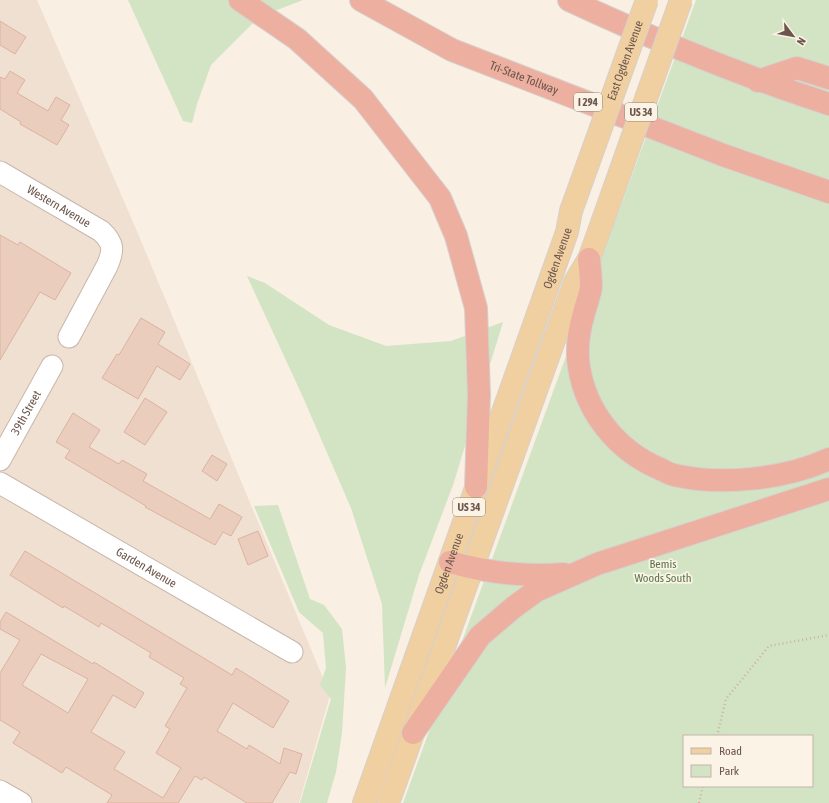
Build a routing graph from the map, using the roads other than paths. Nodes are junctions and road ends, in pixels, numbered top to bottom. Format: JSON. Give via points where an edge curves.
{"nodes":[{"id":1,"x":240,"y":0,"type":"edge"},
{"id":2,"x":360,"y":0,"type":"edge"},
{"id":3,"x":569,"y":0,"type":"edge"},
{"id":4,"x":647,"y":0,"type":"edge"},
{"id":5,"x":681,"y":0,"type":"edge"},
{"id":6,"x":591,"y":7,"type":"edge"},
{"id":7,"x":829,"y":78,"type":"edge"},
{"id":8,"x":758,"y":81,"type":"junction"},
{"id":9,"x":829,"y":104,"type":"edge"},
{"id":10,"x":724,"y":155,"type":"junction"},
{"id":11,"x":0,"y":172,"type":"edge"},
{"id":12,"x":829,"y":192,"type":"edge"},
{"id":13,"x":829,"y":200,"type":"edge"},
{"id":14,"x":571,"y":211,"type":"joint"},
{"id":15,"x":589,"y":260,"type":"junction"},
{"id":16,"x":69,"y":337,"type":"dead end"},
{"id":17,"x":52,"y":366,"type":"dead end"},
{"id":18,"x":829,"y":459,"type":"edge"},
{"id":19,"x":0,"y":460,"type":"edge"},
{"id":20,"x":0,"y":483,"type":"edge"},
{"id":21,"x":476,"y":487,"type":"junction"},
{"id":22,"x":829,"y":489,"type":"edge"},
{"id":23,"x":450,"y":562,"type":"junction"},
{"id":24,"x":471,"y":568,"type":"junction"},
{"id":25,"x":577,"y":572,"type":"junction"},
{"id":26,"x":292,"y":652,"type":"dead end"},
{"id":27,"x":413,"y":733,"type":"junction"},
{"id":28,"x":0,"y":791,"type":"edge"},
{"id":29,"x":21,"y":803,"type":"edge"},
{"id":30,"x":364,"y":803,"type":"edge"},
{"id":31,"x":388,"y":803,"type":"edge"}],
"edges":[{"from":1,"to":21,"type":"highway","via":[[297,39],[363,99],[440,198],[456,236],[476,308],[479,395]]},
{"from":2,"to":10,"type":"highway","name":"Tri-State Tollway","number":"I 294","via":[[452,50]]},
{"from":3,"to":6,"type":"highway"},
{"from":4,"to":14,"type":"main road","name":"East Ogden Avenue","number":"US 34","bridge":true},
{"from":5,"to":15,"type":"main road","name":"Ogden Avenue","number":"US 34","bridge":true},
{"from":6,"to":8,"type":"highway"},
{"from":7,"to":8,"type":"highway","via":[[797,68]]},
{"from":8,"to":9,"type":"highway"},
{"from":10,"to":12,"type":"highway","name":"Tri-State Tollway","number":"I 294"},
{"from":10,"to":13,"type":"highway"},
{"from":11,"to":16,"type":"street","name":"Western Avenue","via":[[101,231],[108,237],[112,246],[107,266]]},
{"from":14,"to":21,"type":"main road","name":"Ogden Avenue","number":"US 34","via":[[567,232]]},
{"from":15,"to":18,"type":"highway","via":[[591,288],[578,344],[579,367],[592,408],[608,431],[623,446],[645,462],[673,475],[704,479],[780,475]]},
{"from":15,"to":24,"type":"main road","name":"Ogden Avenue","number":"US 34","via":[[575,282]]},
{"from":17,"to":19,"type":"street","name":"39th Street"},
{"from":20,"to":26,"type":"street","name":"Garden Avenue"},
{"from":21,"to":23,"type":"main road","name":"Ogden Avenue","number":"US 34"},
{"from":22,"to":25,"type":"highway"},
{"from":23,"to":24,"type":"highway"},
{"from":23,"to":30,"type":"main road","name":"Ogden Avenue","number":"US 34"},
{"from":24,"to":25,"type":"highway","via":[[515,575]]},
{"from":24,"to":27,"type":"main road","name":"Ogden Avenue","number":"US 34"},
{"from":25,"to":27,"type":"highway","via":[[536,591],[480,636]]},
{"from":27,"to":31,"type":"main road","name":"Ogden Avenue","number":"US 34"},
{"from":28,"to":29,"type":"street"}]}
